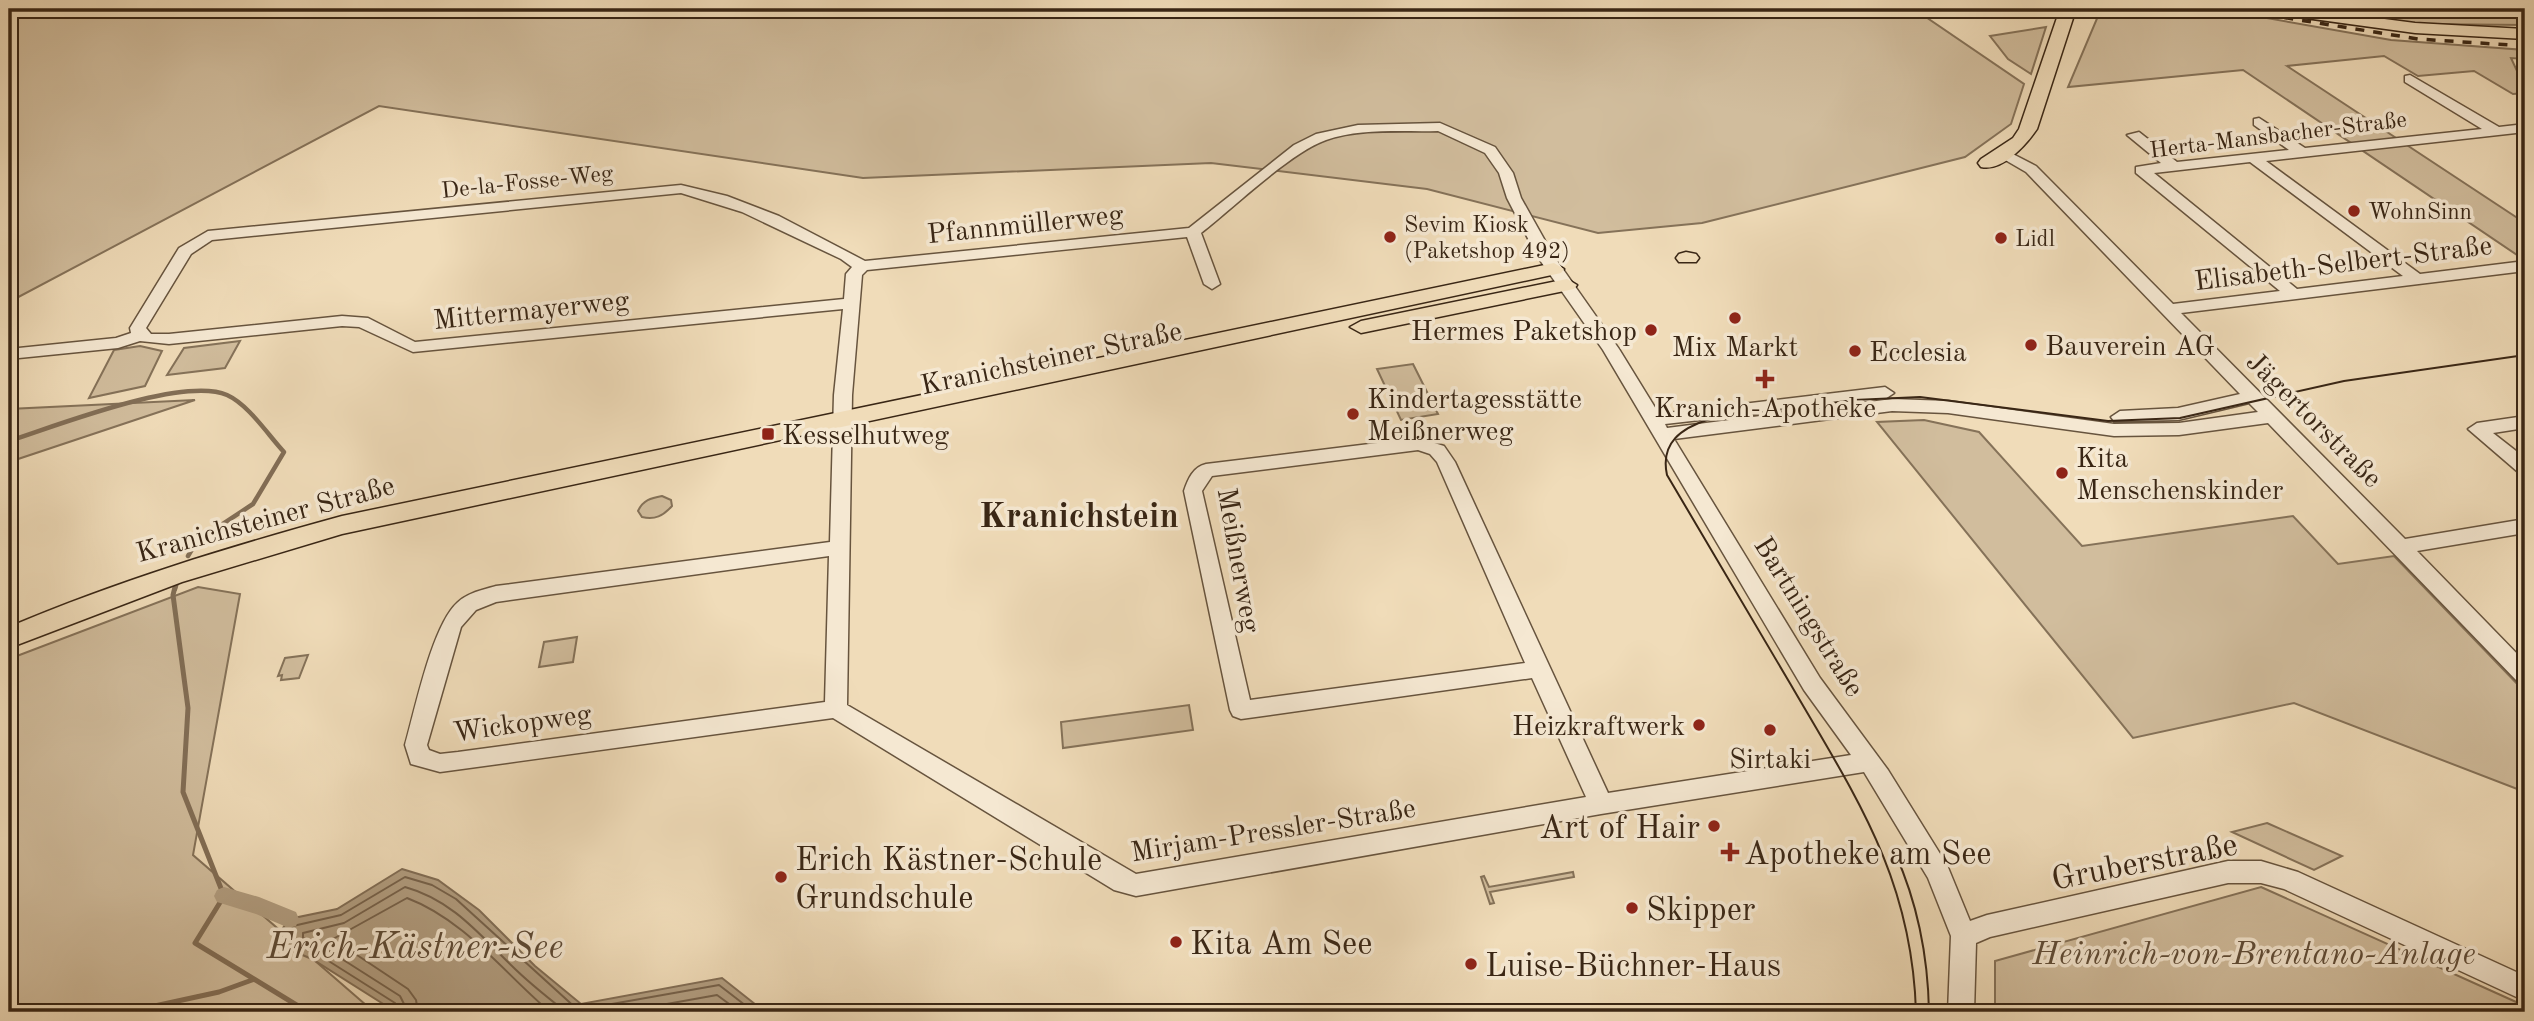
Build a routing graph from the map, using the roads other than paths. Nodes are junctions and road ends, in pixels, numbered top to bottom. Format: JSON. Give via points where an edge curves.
{"nodes":[{"id":1,"x":2067,"y":9,"type":"edge"},
{"id":2,"x":2276,"y":9,"type":"edge"},
{"id":3,"x":2525,"y":34,"type":"edge"},
{"id":4,"x":2410,"y":79,"type":"dead end"},
{"id":5,"x":2259,"y":122,"type":"dead end"},
{"id":6,"x":2525,"y":128,"type":"edge"},
{"id":7,"x":2499,"y":131,"type":"junction"},
{"id":8,"x":2134,"y":135,"type":"dead end"},
{"id":9,"x":2019,"y":142,"type":"junction"},
{"id":10,"x":2525,"y":144,"type":"edge"},
{"id":11,"x":2302,"y":152,"type":"junction"},
{"id":12,"x":2253,"y":158,"type":"junction"},
{"id":13,"x":1995,"y":159,"type":"junction"},
{"id":14,"x":2173,"y":166,"type":"junction"},
{"id":15,"x":2031,"y":169,"type":"junction"},
{"id":16,"x":2064,"y":204,"type":"junction"},
{"id":17,"x":1193,"y":232,"type":"junction"},
{"id":18,"x":862,"y":266,"type":"junction"},
{"id":19,"x":2525,"y":266,"type":"edge"},
{"id":20,"x":1561,"y":277,"type":"junction"},
{"id":21,"x":2418,"y":280,"type":"junction"},
{"id":22,"x":1212,"y":284,"type":"dead end"},
{"id":23,"x":2294,"y":295,"type":"junction"},
{"id":24,"x":850,"y":303,"type":"junction"},
{"id":25,"x":2168,"y":310,"type":"junction"},
{"id":26,"x":140,"y":336,"type":"junction"},
{"id":27,"x":9,"y":354,"type":"edge"},
{"id":28,"x":2253,"y":396,"type":"junction"},
{"id":29,"x":2273,"y":416,"type":"junction"},
{"id":30,"x":2525,"y":422,"type":"edge"},
{"id":31,"x":843,"y":426,"type":"junction"},
{"id":32,"x":1659,"y":427,"type":"junction"},
{"id":33,"x":2525,"y":468,"type":"edge"},
{"id":34,"x":2525,"y":526,"type":"edge"},
{"id":35,"x":2400,"y":547,"type":"junction"},
{"id":36,"x":840,"y":548,"type":"junction"},
{"id":37,"x":9,"y":638,"type":"edge"},
{"id":38,"x":1539,"y":669,"type":"junction"},
{"id":39,"x":2525,"y":675,"type":"edge"},
{"id":40,"x":836,"y":709,"type":"junction"},
{"id":41,"x":1869,"y":762,"type":"junction"},
{"id":42,"x":1601,"y":804,"type":"junction"},
{"id":43,"x":1964,"y":936,"type":"junction"},
{"id":44,"x":2525,"y":989,"type":"edge"},
{"id":45,"x":1961,"y":1012,"type":"edge"}],
"edges":[{"from":1,"to":9,"type":"main road","via":[[2036,111]]},
{"from":2,"to":3,"type":"main road","via":[[2415,28]]},
{"from":4,"to":7,"type":"street"},
{"from":5,"to":11,"type":"street"},
{"from":6,"to":7,"type":"street","name":"Herta-Mansbacher-Straße"},
{"from":7,"to":10,"type":"street"},
{"from":7,"to":11,"type":"street","name":"Herta-Mansbacher-Straße"},
{"from":8,"to":14,"type":"street"},
{"from":9,"to":13,"type":"main road"},
{"from":9,"to":15,"type":"street","name":"Jägertorstraße"},
{"from":11,"to":12,"type":"street","name":"Herta-Mansbacher-Straße"},
{"from":12,"to":14,"type":"street","name":"Herta-Mansbacher-Straße"},
{"from":12,"to":21,"type":"street"},
{"from":13,"to":15,"type":"street","name":"Jägertorstraße"},
{"from":13,"to":16,"type":"street","name":"Jägertorstraße"},
{"from":14,"to":23,"type":"street","name":"Herta-Mansbacher-Straße","via":[[2141,170]]},
{"from":15,"to":16,"type":"street","name":"Jägertorstraße"},
{"from":16,"to":25,"type":"street","name":"Jägertorstraße"},
{"from":17,"to":18,"type":"street","name":"Pfannmüllerweg"},
{"from":17,"to":20,"type":"street","via":[[1291,154],[1321,137],[1358,129],[1440,127],[1490,150]]},
{"from":17,"to":22,"type":"street"},
{"from":18,"to":24,"type":"street","via":[[854,274]]},
{"from":18,"to":26,"type":"street","name":"De-la-Fosse-Weg","via":[[844,253],[722,199],[681,189],[229,232],[208,236],[185,251],[138,328]]},
{"from":19,"to":21,"type":"street","name":"Elisabeth-Selbert-Straße"},
{"from":20,"to":31,"type":"main road","name":"Kranichsteiner Straße","via":[[1064,385]]},
{"from":20,"to":32,"type":"street","name":"Bartningstraße"},
{"from":21,"to":23,"type":"street","name":"Elisabeth-Selbert-Straße"},
{"from":23,"to":25,"type":"street","name":"Elisabeth-Selbert-Straße"},
{"from":24,"to":26,"type":"street","name":"Mittermayerweg","via":[[426,347],[413,347],[362,322],[342,321],[169,339]]},
{"from":24,"to":31,"type":"street"},
{"from":25,"to":28,"type":"street","name":"Jägertorstraße"},
{"from":26,"to":27,"type":"street","name":"Mittermayerweg","via":[[118,343]]},
{"from":28,"to":29,"type":"street","name":"Jägertorstraße"},
{"from":28,"to":32,"type":"street","via":[[2140,418],[2084,415],[1940,394],[1882,393]]},
{"from":29,"to":32,"type":"street","via":[[2179,429],[2125,430],[1948,407],[1892,405]]},
{"from":29,"to":35,"type":"street","name":"Jägertorstraße"},
{"from":30,"to":33,"type":"street","via":[[2477,429]]},
{"from":31,"to":36,"type":"street"},
{"from":31,"to":37,"type":"main road","name":"Kranichsteiner Straße","via":[[342,525],[138,586]]},
{"from":32,"to":41,"type":"street","name":"Bartningstraße","via":[[1812,684]]},
{"from":34,"to":35,"type":"street"},
{"from":35,"to":39,"type":"street","name":"Jägertorstraße"},
{"from":36,"to":40,"type":"street"},
{"from":36,"to":40,"type":"street","name":"Wickopweg","via":[[477,600],[459,611],[452,627],[416,745],[419,757],[428,761],[458,761]]},
{"from":38,"to":38,"type":"street","name":"Meißnerweg","via":[[1438,450],[1423,443],[1406,444],[1206,470],[1197,480],[1193,491],[1241,710]]},
{"from":38,"to":42,"type":"street","name":"Meißnerweg"},
{"from":40,"to":42,"type":"street","name":"Mirjam-Pressler-Straße","via":[[1123,883],[1136,885]]},
{"from":41,"to":42,"type":"street","name":"Mirjam-Pressler-Straße"},
{"from":41,"to":43,"type":"street","name":"Bartningstraße","via":[[1938,873]]},
{"from":43,"to":44,"type":"street","name":"Gruberstraße","via":[[1987,926],[2228,872],[2261,872],[2289,880]]},
{"from":43,"to":45,"type":"street","name":"Bartningstraße"}]}
